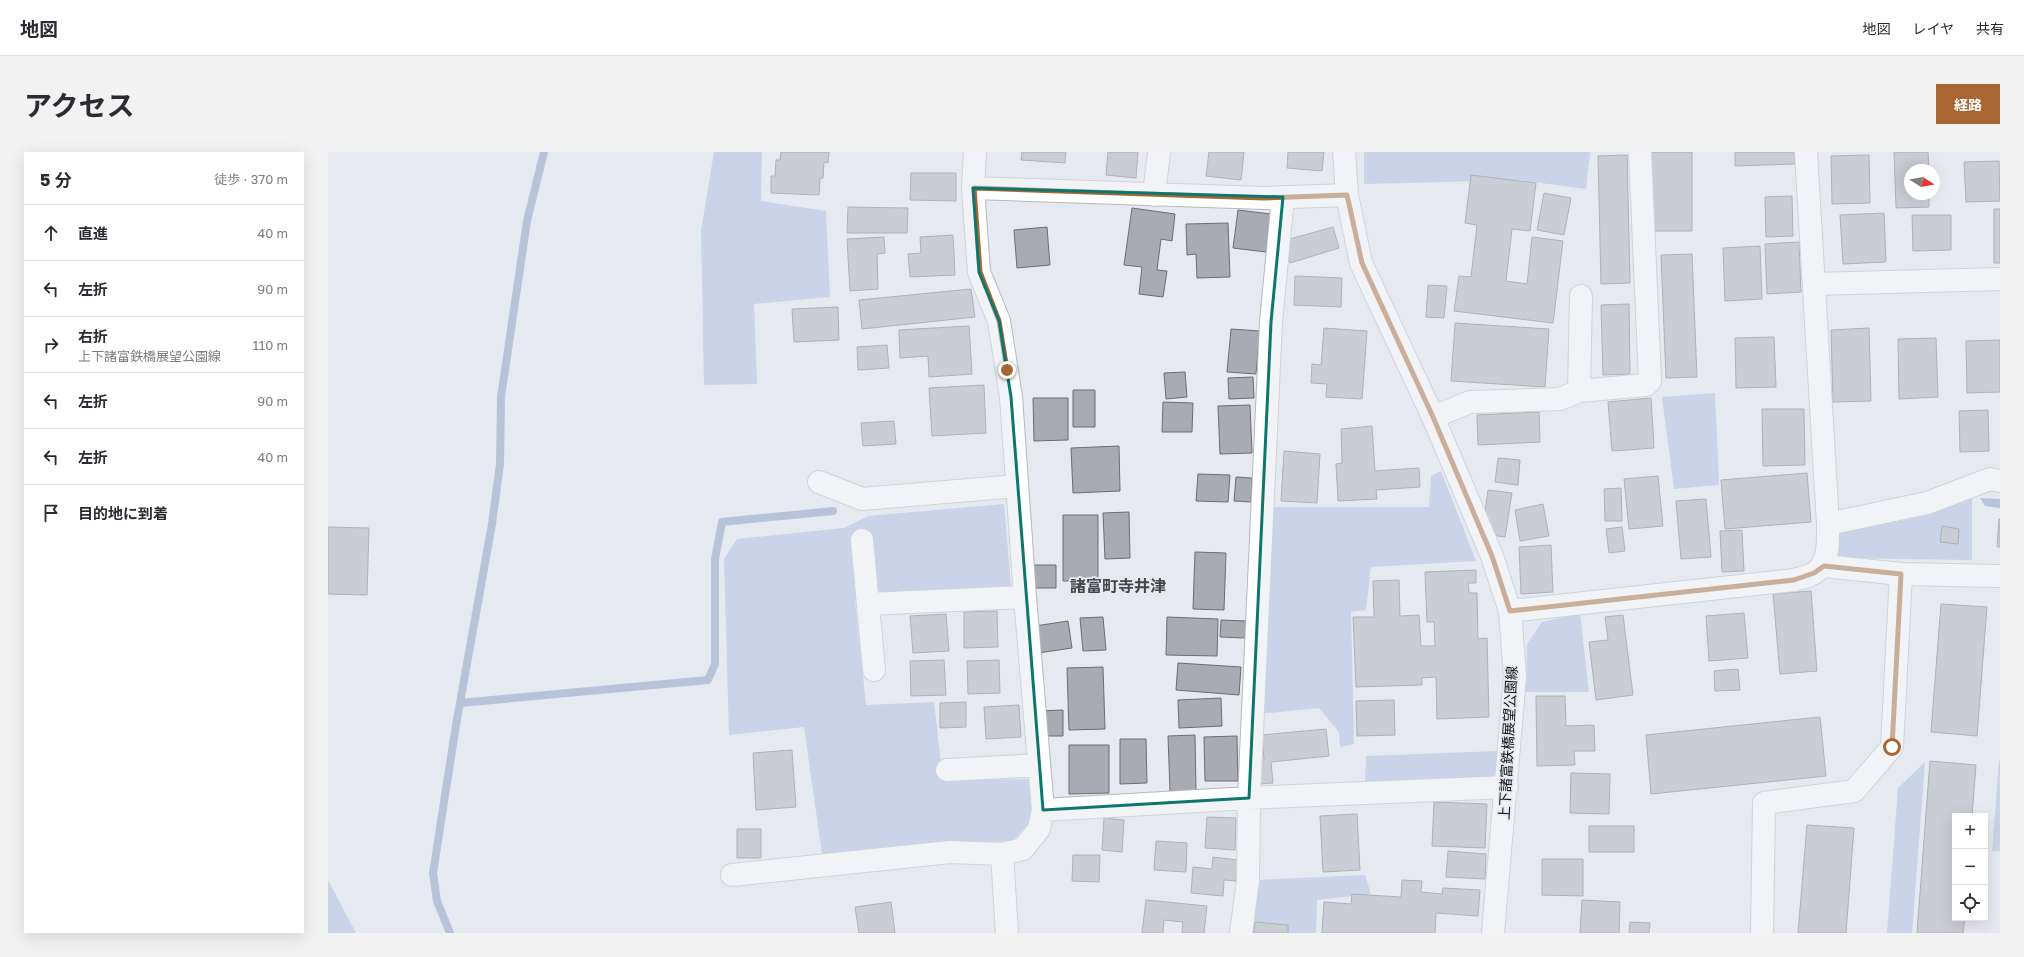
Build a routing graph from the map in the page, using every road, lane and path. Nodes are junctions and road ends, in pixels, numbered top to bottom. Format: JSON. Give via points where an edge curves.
{"nodes":[{"id":1,"x":975,"y":152,"type":"edge"},
{"id":2,"x":1159,"y":152,"type":"edge"},
{"id":3,"x":1344,"y":152,"type":"edge"},
{"id":4,"x":1640,"y":152,"type":"edge"},
{"id":5,"x":1806,"y":152,"type":"edge"},
{"id":6,"x":974,"y":188,"type":"junction"},
{"id":7,"x":1154,"y":195,"type":"junction"},
{"id":8,"x":1347,"y":195,"type":"junction"},
{"id":9,"x":1283,"y":198,"type":"junction"},
{"id":10,"x":2000,"y":279,"type":"edge"},
{"id":11,"x":1814,"y":284,"type":"junction"},
{"id":12,"x":1581,"y":296,"type":"dead end"},
{"id":13,"x":1578,"y":391,"type":"junction"},
{"id":14,"x":1433,"y":417,"type":"junction"},
{"id":15,"x":2000,"y":481,"type":"edge"},
{"id":16,"x":819,"y":482,"type":"dead end"},
{"id":17,"x":1017,"y":486,"type":"junction"},
{"id":18,"x":1828,"y":524,"type":"junction"},
{"id":19,"x":862,"y":540,"type":"dead end"},
{"id":20,"x":1824,"y":566,"type":"junction"},
{"id":21,"x":1901,"y":574,"type":"junction"},
{"id":22,"x":2000,"y":576,"type":"edge"},
{"id":23,"x":1025,"y":597,"type":"junction"},
{"id":24,"x":868,"y":604,"type":"junction"},
{"id":25,"x":1510,"y":611,"type":"junction"},
{"id":26,"x":874,"y":670,"type":"dead end"},
{"id":27,"x":1039,"y":765,"type":"junction"},
{"id":28,"x":947,"y":770,"type":"dead end"},
{"id":29,"x":1507,"y":787,"type":"junction"},
{"id":30,"x":1249,"y":798,"type":"junction"},
{"id":31,"x":1043,"y":810,"type":"junction"},
{"id":32,"x":1002,"y":854,"type":"junction"},
{"id":33,"x":732,"y":874,"type":"dead end"},
{"id":34,"x":1007,"y":933,"type":"edge"},
{"id":35,"x":1241,"y":933,"type":"edge"},
{"id":36,"x":1493,"y":933,"type":"edge"},
{"id":37,"x":1762,"y":933,"type":"edge"}],
"edges":[{"from":1,"to":6,"type":"street"},
{"from":2,"to":7,"type":"street"},
{"from":3,"to":8,"type":"street","name":"上下諸富鉄橋展望公園線"},
{"from":4,"to":13,"type":"street","via":[[1650,381],[1646,385]]},
{"from":5,"to":11,"type":"street"},
{"from":6,"to":7,"type":"street"},
{"from":6,"to":17,"type":"street","via":[[980,272],[999,321],[1011,397]]},
{"from":7,"to":9,"type":"street"},
{"from":8,"to":9,"type":"street"},
{"from":8,"to":14,"type":"street","name":"上下諸富鉄橋展望公園線","via":[[1362,263]]},
{"from":9,"to":30,"type":"street","via":[[1271,322]]},
{"from":10,"to":11,"type":"street"},
{"from":11,"to":18,"type":"street"},
{"from":12,"to":13,"type":"street"},
{"from":13,"to":14,"type":"street","via":[[1560,399],[1470,402]]},
{"from":14,"to":25,"type":"street","name":"上下諸富鉄橋展望公園線","via":[[1492,556]]},
{"from":15,"to":18,"type":"street","via":[[1990,479],[1927,503]]},
{"from":16,"to":17,"type":"street","via":[[862,500]]},
{"from":17,"to":23,"type":"street"},
{"from":18,"to":20,"type":"street","via":[[1828,547]]},
{"from":19,"to":24,"type":"street"},
{"from":20,"to":21,"type":"street"},
{"from":20,"to":25,"type":"street","via":[[1814,573],[1794,580]]},
{"from":21,"to":22,"type":"street"},
{"from":21,"to":37,"type":"street","via":[[1892,747],[1854,791],[1764,803]]},
{"from":23,"to":24,"type":"street"},
{"from":23,"to":27,"type":"street"},
{"from":24,"to":26,"type":"street"},
{"from":25,"to":29,"type":"street","name":"上下諸富鉄橋展望公園線","via":[[1514,676]]},
{"from":27,"to":28,"type":"street"},
{"from":27,"to":31,"type":"street"},
{"from":29,"to":30,"type":"street"},
{"from":29,"to":36,"type":"street","name":"上下諸富鉄橋展望公園線"},
{"from":30,"to":31,"type":"street"},
{"from":30,"to":35,"type":"street","via":[[1248,880]]},
{"from":31,"to":32,"type":"street","via":[[1040,829],[1023,849]]},
{"from":32,"to":33,"type":"street","via":[[950,852]]},
{"from":32,"to":34,"type":"street"}]}
